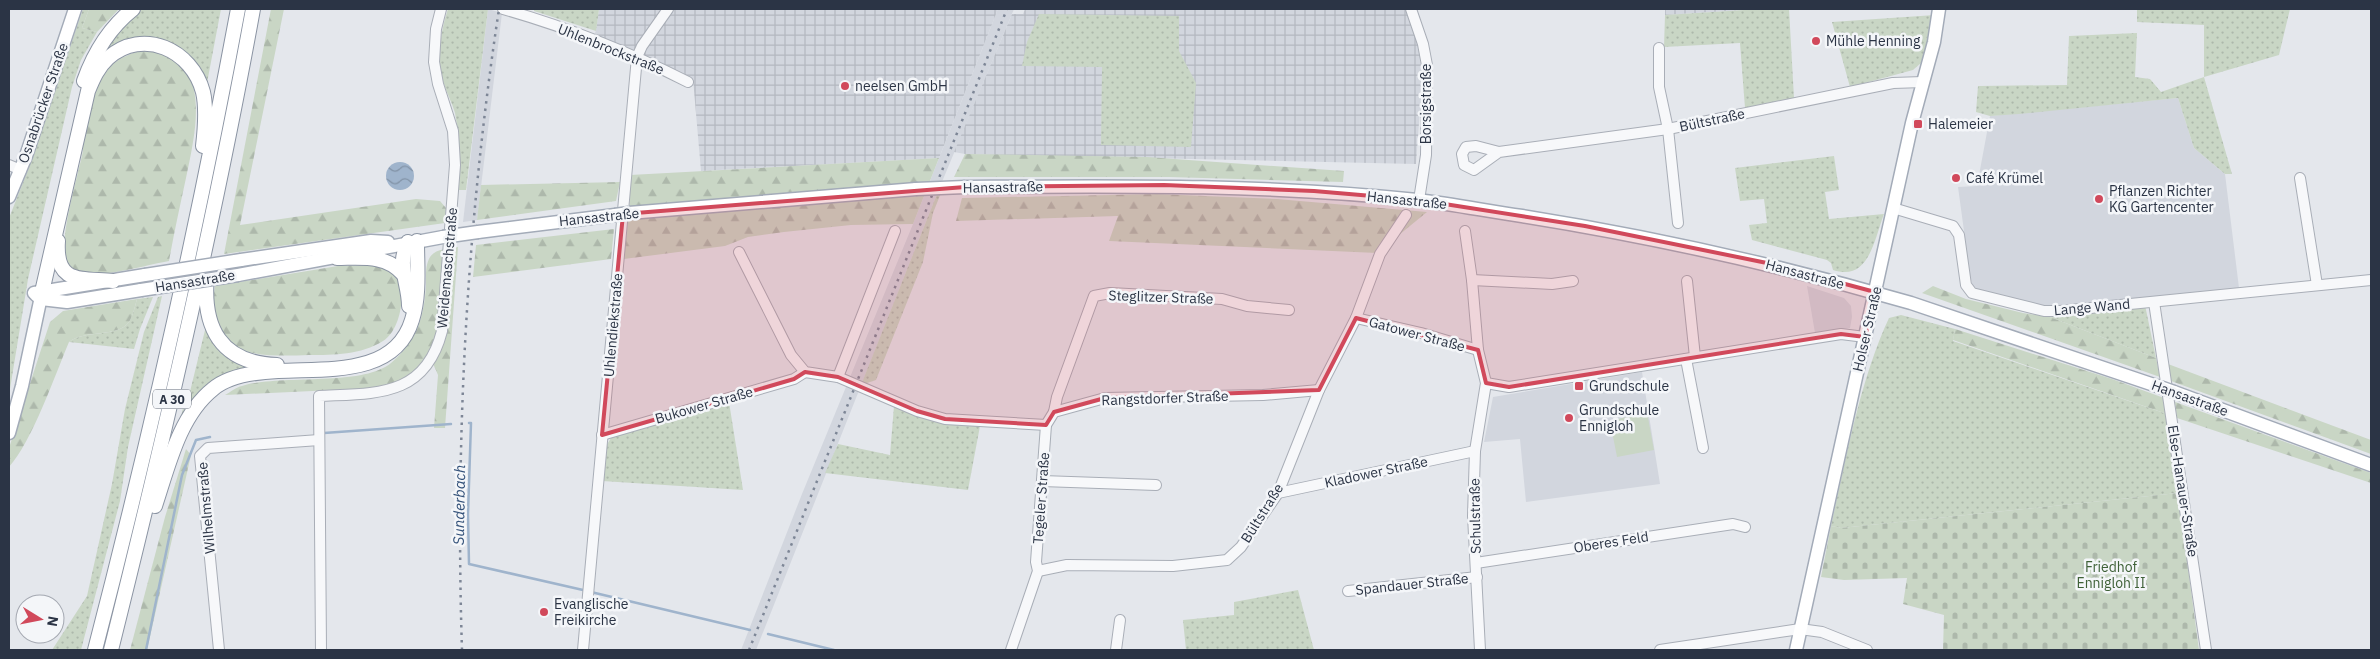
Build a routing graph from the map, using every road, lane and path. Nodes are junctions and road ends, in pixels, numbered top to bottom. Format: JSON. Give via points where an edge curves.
{"nodes":[{"id":1,"x":75,"y":9,"type":"edge"},
{"id":2,"x":133,"y":9,"type":"edge"},
{"id":3,"x":238,"y":9,"type":"edge"},
{"id":4,"x":253,"y":9,"type":"edge"},
{"id":5,"x":441,"y":9,"type":"edge"},
{"id":6,"x":503,"y":9,"type":"edge"},
{"id":7,"x":668,"y":9,"type":"edge"},
{"id":8,"x":1411,"y":9,"type":"edge"},
{"id":9,"x":1939,"y":9,"type":"edge"},
{"id":10,"x":1660,"y":48,"type":"dead end"},
{"id":11,"x":637,"y":57,"type":"junction"},
{"id":12,"x":688,"y":82,"type":"dead end"},
{"id":13,"x":1923,"y":82,"type":"junction"},
{"id":14,"x":1668,"y":129,"type":"junction"},
{"id":15,"x":1499,"y":152,"type":"dead end"},
{"id":16,"x":9,"y":165,"type":"edge"},
{"id":17,"x":20,"y":170,"type":"junction"},
{"id":18,"x":2300,"y":178,"type":"dead end"},
{"id":19,"x":9,"y":197,"type":"edge"},
{"id":20,"x":1419,"y":200,"type":"junction"},
{"id":21,"x":215,"y":207,"type":"junction"},
{"id":22,"x":1893,"y":208,"type":"junction"},
{"id":23,"x":1406,"y":215,"type":"dead end"},
{"id":24,"x":59,"y":216,"type":"junction"},
{"id":25,"x":1678,"y":223,"type":"dead end"},
{"id":26,"x":195,"y":224,"type":"junction"},
{"id":27,"x":895,"y":231,"type":"dead end"},
{"id":28,"x":1465,"y":231,"type":"dead end"},
{"id":29,"x":412,"y":242,"type":"junction"},
{"id":30,"x":739,"y":252,"type":"dead end"},
{"id":31,"x":337,"y":258,"type":"junction"},
{"id":32,"x":403,"y":274,"type":"junction"},
{"id":33,"x":113,"y":280,"type":"junction"},
{"id":34,"x":1472,"y":280,"type":"junction"},
{"id":35,"x":2371,"y":280,"type":"edge"},
{"id":36,"x":1573,"y":281,"type":"dead end"},
{"id":37,"x":1687,"y":281,"type":"dead end"},
{"id":38,"x":2317,"y":285,"type":"junction"},
{"id":39,"x":1875,"y":292,"type":"junction"},
{"id":40,"x":39,"y":295,"type":"junction"},
{"id":41,"x":2154,"y":302,"type":"junction"},
{"id":42,"x":1289,"y":310,"type":"dead end"},
{"id":43,"x":1356,"y":318,"type":"junction"},
{"id":44,"x":1865,"y":337,"type":"junction"},
{"id":45,"x":1478,"y":350,"type":"junction"},
{"id":46,"x":1690,"y":358,"type":"junction"},
{"id":47,"x":1481,"y":362,"type":"joint"},
{"id":48,"x":805,"y":372,"type":"junction"},
{"id":49,"x":838,"y":377,"type":"junction"},
{"id":50,"x":1486,"y":383,"type":"junction"},
{"id":51,"x":1320,"y":390,"type":"junction"},
{"id":52,"x":1054,"y":412,"type":"junction"},
{"id":53,"x":1046,"y":425,"type":"junction"},
{"id":54,"x":9,"y":433,"type":"edge"},
{"id":55,"x":602,"y":435,"type":"junction"},
{"id":56,"x":319,"y":440,"type":"junction"},
{"id":57,"x":1702,"y":448,"type":"dead end"},
{"id":58,"x":1475,"y":451,"type":"junction"},
{"id":59,"x":2371,"y":465,"type":"edge"},
{"id":60,"x":1042,"y":481,"type":"junction"},
{"id":61,"x":1156,"y":485,"type":"dead end"},
{"id":62,"x":1278,"y":493,"type":"junction"},
{"id":63,"x":1745,"y":527,"type":"dead end"},
{"id":64,"x":1476,"y":563,"type":"junction"},
{"id":65,"x":1038,"y":571,"type":"junction"},
{"id":66,"x":1477,"y":577,"type":"junction"},
{"id":67,"x":126,"y":589,"type":"junction"},
{"id":68,"x":1348,"y":591,"type":"dead end"},
{"id":69,"x":1120,"y":620,"type":"dead end"},
{"id":70,"x":1800,"y":629,"type":"junction"},
{"id":71,"x":95,"y":650,"type":"edge"},
{"id":72,"x":111,"y":650,"type":"edge"},
{"id":73,"x":219,"y":650,"type":"edge"},
{"id":74,"x":321,"y":650,"type":"edge"},
{"id":75,"x":583,"y":650,"type":"edge"},
{"id":76,"x":1011,"y":650,"type":"edge"},
{"id":77,"x":1116,"y":650,"type":"edge"},
{"id":78,"x":1480,"y":650,"type":"edge"},
{"id":79,"x":1660,"y":650,"type":"edge"},
{"id":80,"x":1796,"y":650,"type":"edge"},
{"id":81,"x":1867,"y":650,"type":"edge"},
{"id":82,"x":2206,"y":650,"type":"edge"}],
"edges":[{"from":1,"to":17,"type":"main road","name":"Osnabrücker Straße"},
{"from":2,"to":40,"type":"highway","via":[[105,38],[83,84]]},
{"from":3,"to":26,"type":"highway","number":"A 30"},
{"from":4,"to":21,"type":"highway","number":"A 30"},
{"from":5,"to":56,"type":"street","name":"Weidemaschstraße","via":[[434,62],[453,131],[455,164],[444,314],[437,349],[417,376],[397,389],[319,396]]},
{"from":6,"to":11,"type":"street","name":"Uhlenbrockstraße","via":[[530,16]]},
{"from":7,"to":11,"type":"street","name":"Uhlendiekstraße"},
{"from":8,"to":20,"type":"street","name":"Borsigstraße","via":[[1427,65],[1426,155]]},
{"from":9,"to":13,"type":"main road","name":"Holser Straße"},
{"from":10,"to":14,"type":"street","via":[[1659,87]]},
{"from":11,"to":12,"type":"street","name":"Uhlenbrockstraße"},
{"from":11,"to":55,"type":"street","name":"Uhlendiekstraße"},
{"from":13,"to":14,"type":"street","name":"Bültstraße","via":[[1893,83]]},
{"from":13,"to":22,"type":"main road","name":"Holser Straße"},
{"from":14,"to":15,"type":"street","name":"Bültstraße"},
{"from":14,"to":25,"type":"street"},
{"from":16,"to":17,"type":"street"},
{"from":17,"to":19,"type":"main road","name":"Osnabrücker Straße"},
{"from":18,"to":38,"type":"street"},
{"from":20,"to":29,"type":"main road","name":"Hansastraße","bridge":true,"via":[[1314,191],[1164,185],[916,189],[615,215]]},
{"from":20,"to":39,"type":"main road","name":"Hansastraße","via":[[1676,243]]},
{"from":21,"to":32,"type":"highway","via":[[205,297],[207,313],[214,334],[224,346],[242,358],[284,365],[355,361],[377,353],[395,341],[404,327],[409,296]]},
{"from":21,"to":67,"type":"highway","number":"A 30"},
{"from":22,"to":39,"type":"main road","name":"Holser Straße"},
{"from":22,"to":41,"type":"street","name":"Lange Wand","via":[[1952,226],[1959,235],[1966,284],[1972,293],[2044,311]]},
{"from":23,"to":43,"type":"street","name":"Bültstraße","via":[[1380,254]]},
{"from":24,"to":26,"type":"highway","via":[[88,91],[96,73],[122,48],[154,44],[170,48],[184,59],[194,71],[203,93],[205,127]]},
{"from":24,"to":33,"type":"highway","via":[[57,252],[68,275],[80,280]]},
{"from":24,"to":40,"type":"highway"},
{"from":26,"to":71,"type":"highway","number":"A 30","via":[[141,467]]},
{"from":27,"to":49,"type":"street"},
{"from":28,"to":34,"type":"street","name":"Gatower Straße"},
{"from":29,"to":31,"type":"main road","name":"Hansastraße"},
{"from":29,"to":32,"type":"highway","via":[[402,260]]},
{"from":29,"to":33,"type":"main road","name":"Hansastraße","bridge":true,"via":[[371,241]]},
{"from":29,"to":67,"type":"highway","via":[[417,288],[413,319],[407,332],[386,355],[362,365],[267,371],[240,376],[213,388],[191,413],[176,445]]},
{"from":30,"to":48,"type":"street","via":[[791,355]]},
{"from":31,"to":32,"type":"highway","via":[[388,261]]},
{"from":31,"to":40,"type":"main road","name":"Hansastraße","bridge":true,"via":[[66,302]]},
{"from":33,"to":40,"type":"main road","name":"Hansastraße"},
{"from":34,"to":36,"type":"street","via":[[1552,284]]},
{"from":34,"to":45,"type":"street","name":"Gatower Straße"},
{"from":35,"to":38,"type":"street","name":"Lange Wand"},
{"from":37,"to":46,"type":"street"},
{"from":38,"to":41,"type":"street","name":"Lange Wand"},
{"from":39,"to":44,"type":"main road","name":"Holser Straße"},
{"from":39,"to":59,"type":"main road","name":"Hansastraße","bridge":true,"via":[[2160,387]]},
{"from":40,"to":54,"type":"main road","via":[[11,410]]},
{"from":41,"to":82,"type":"street","name":"Else-Hanauer-Straße"},
{"from":42,"to":52,"type":"street","name":"Steglitzer Straße","via":[[1247,306],[1222,298],[1094,296]]},
{"from":43,"to":45,"type":"street","name":"Gatower Straße"},
{"from":43,"to":51,"type":"street","name":"Bültstraße"},
{"from":44,"to":46,"type":"street","via":[[1841,334]]},
{"from":44,"to":70,"type":"main road","name":"Holser Straße"},
{"from":45,"to":47,"type":"street","name":"Gatower Straße"},
{"from":46,"to":50,"type":"street","via":[[1508,386]]},
{"from":46,"to":57,"type":"street"},
{"from":47,"to":50,"type":"street","name":"Schulstraße"},
{"from":48,"to":49,"type":"street"},
{"from":48,"to":55,"type":"street","name":"Bukower Straße","via":[[794,379]]},
{"from":49,"to":53,"type":"street","via":[[916,411],[945,419]]},
{"from":50,"to":58,"type":"street","name":"Schulstraße"},
{"from":51,"to":52,"type":"street","name":"Rangstdorfer Straße","via":[[1263,395],[1104,398]]},
{"from":51,"to":62,"type":"street","name":"Bültstraße"},
{"from":52,"to":53,"type":"street"},
{"from":53,"to":60,"type":"street","name":"Tegeler Straße"},
{"from":55,"to":75,"type":"street","name":"Uhlendiekstraße"},
{"from":56,"to":73,"type":"street","name":"Wilhelmstraße","via":[[208,448],[200,456]]},
{"from":56,"to":74,"type":"street","name":"Weidemaschstraße"},
{"from":58,"to":62,"type":"street","name":"Kladower Straße"},
{"from":58,"to":64,"type":"street","name":"Schulstraße","via":[[1473,516]]},
{"from":60,"to":61,"type":"street"},
{"from":60,"to":65,"type":"street","name":"Tegeler Straße"},
{"from":62,"to":65,"type":"street","name":"Bültstraße","via":[[1241,547],[1227,560],[1173,566],[1067,565]]},
{"from":63,"to":64,"type":"street","name":"Oberes Feld","via":[[1733,524]]},
{"from":64,"to":66,"type":"street","name":"Schulstraße"},
{"from":65,"to":76,"type":"street"},
{"from":66,"to":68,"type":"street","name":"Spandauer Straße"},
{"from":66,"to":78,"type":"street","name":"Schulstraße"},
{"from":67,"to":72,"type":"highway","number":"A 30"},
{"from":69,"to":77,"type":"street"},
{"from":70,"to":79,"type":"street"},
{"from":70,"to":80,"type":"main road","name":"Holser Straße"},
{"from":70,"to":81,"type":"street","via":[[1822,632]]}]}
